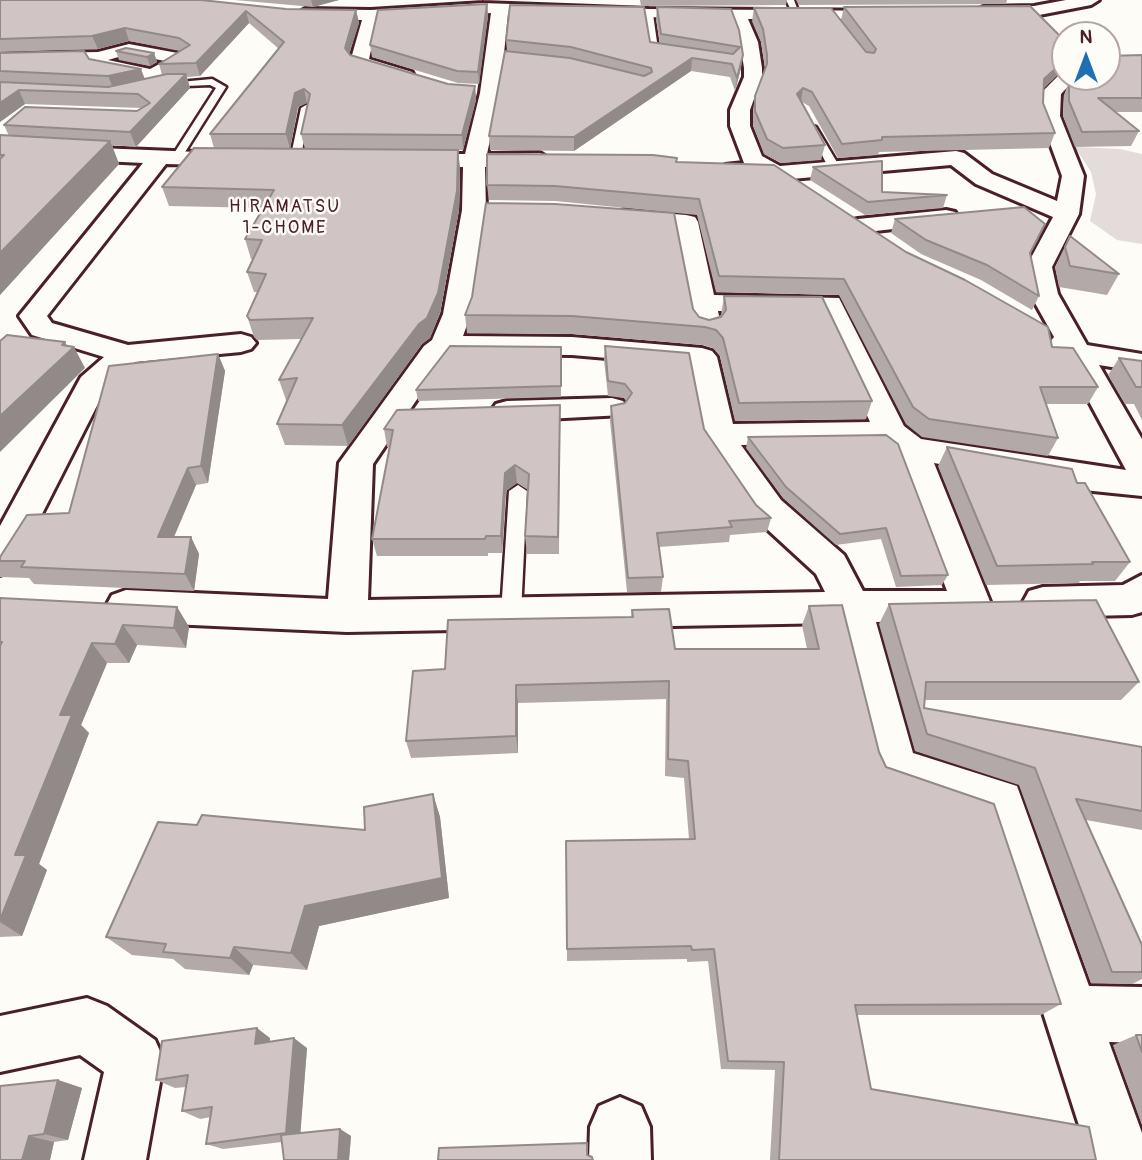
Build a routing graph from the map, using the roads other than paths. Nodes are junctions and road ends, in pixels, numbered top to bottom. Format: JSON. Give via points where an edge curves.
{"nodes":[{"id":1,"x":1091,"y":0,"type":"edge"},
{"id":2,"x":489,"y":6,"type":"edge"},
{"id":3,"x":1005,"y":6,"type":"edge"},
{"id":4,"x":703,"y":7,"type":"edge"},
{"id":5,"x":793,"y":7,"type":"edge"},
{"id":6,"x":1034,"y":11,"type":"junction"},
{"id":7,"x":969,"y":12,"type":"edge"},
{"id":8,"x":914,"y":13,"type":"edge"},
{"id":9,"x":289,"y":14,"type":"edge"},
{"id":10,"x":649,"y":14,"type":"junction"},
{"id":11,"x":738,"y":14,"type":"junction"},
{"id":12,"x":371,"y":15,"type":"junction"},
{"id":13,"x":1049,"y":27,"type":"edge"},
{"id":14,"x":680,"y":54,"type":"edge"},
{"id":15,"x":98,"y":57,"type":"dead end"},
{"id":16,"x":0,"y":59,"type":"edge"},
{"id":17,"x":421,"y":81,"type":"edge"},
{"id":18,"x":149,"y":88,"type":"edge"},
{"id":19,"x":1053,"y":91,"type":"edge"},
{"id":20,"x":306,"y":108,"type":"edge"},
{"id":21,"x":807,"y":119,"type":"edge"},
{"id":22,"x":0,"y":150,"type":"edge"},
{"id":23,"x":168,"y":158,"type":"junction"},
{"id":24,"x":563,"y":159,"type":"edge"},
{"id":25,"x":295,"y":160,"type":"junction"},
{"id":26,"x":323,"y":160,"type":"edge"},
{"id":27,"x":392,"y":161,"type":"edge"},
{"id":28,"x":474,"y":162,"type":"junction"},
{"id":29,"x":714,"y":168,"type":"edge"},
{"id":30,"x":835,"y":169,"type":"junction"},
{"id":31,"x":773,"y":171,"type":"junction"},
{"id":32,"x":1061,"y":211,"type":"junction"},
{"id":33,"x":1002,"y":212,"type":"edge"},
{"id":34,"x":594,"y":214,"type":"edge"},
{"id":35,"x":963,"y":215,"type":"edge"},
{"id":36,"x":858,"y":226,"type":"junction"},
{"id":37,"x":890,"y":247,"type":"edge"},
{"id":38,"x":703,"y":303,"type":"junction"},
{"id":39,"x":1034,"y":324,"type":"edge"},
{"id":40,"x":241,"y":343,"type":"dead end"},
{"id":41,"x":445,"y":345,"type":"junction"},
{"id":42,"x":1077,"y":352,"type":"junction"},
{"id":43,"x":127,"y":354,"type":"junction"},
{"id":44,"x":702,"y":357,"type":"junction"},
{"id":45,"x":1142,"y":363,"type":"edge"},
{"id":46,"x":612,"y":408,"type":"edge"},
{"id":47,"x":472,"y":412,"type":"edge"},
{"id":48,"x":431,"y":414,"type":"edge"},
{"id":49,"x":389,"y":415,"type":"junction"},
{"id":50,"x":720,"y":435,"type":"junction"},
{"id":51,"x":901,"y":440,"type":"junction"},
{"id":52,"x":1142,"y":468,"type":"edge"},
{"id":53,"x":1142,"y":484,"type":"edge"},
{"id":54,"x":518,"y":491,"type":"dead end"},
{"id":55,"x":0,"y":561,"type":"edge"},
{"id":56,"x":1142,"y":590,"type":"edge"},
{"id":57,"x":83,"y":604,"type":"edge"},
{"id":58,"x":971,"y":604,"type":"junction"},
{"id":59,"x":852,"y":607,"type":"junction"},
{"id":60,"x":511,"y":613,"type":"junction"},
{"id":61,"x":347,"y":617,"type":"junction"},
{"id":62,"x":1073,"y":1013,"type":"junction"},
{"id":63,"x":1142,"y":1014,"type":"edge"},
{"id":64,"x":0,"y":1044,"type":"edge"},
{"id":65,"x":116,"y":1160,"type":"edge"},
{"id":66,"x":1121,"y":1160,"type":"edge"}],
"edges":[{"from":1,"to":6,"type":"street"},
{"from":2,"to":10,"type":"street"},
{"from":2,"to":12,"type":"street"},
{"from":2,"to":28,"type":"street","via":[[500,58],[479,93]]},
{"from":3,"to":6,"type":"street"},
{"from":3,"to":7,"type":"street"},
{"from":4,"to":10,"type":"street"},
{"from":4,"to":11,"type":"street"},
{"from":5,"to":8,"type":"street","via":[[833,19]]},
{"from":5,"to":11,"type":"street"},
{"from":6,"to":13,"type":"street"},
{"from":9,"to":12,"type":"street"},
{"from":10,"to":14,"type":"lane","via":[[654,51]]},
{"from":11,"to":31,"type":"street","via":[[753,68],[740,126],[752,159]]},
{"from":12,"to":17,"type":"street","via":[[359,62]]},
{"from":15,"to":16,"type":"street"},
{"from":18,"to":23,"type":"lane","via":[[171,82],[212,82],[221,87]]},
{"from":19,"to":32,"type":"street","via":[[1050,116],[1073,176]]},
{"from":20,"to":25,"type":"lane"},
{"from":21,"to":30,"type":"lane"},
{"from":22,"to":23,"type":"street"},
{"from":23,"to":25,"type":"street"},
{"from":23,"to":43,"type":"street","via":[[33,316],[41,329]]},
{"from":24,"to":28,"type":"street"},
{"from":25,"to":26,"type":"street"},
{"from":27,"to":28,"type":"street"},
{"from":28,"to":41,"type":"street","via":[[487,210]]},
{"from":29,"to":31,"type":"street"},
{"from":30,"to":31,"type":"street"},
{"from":30,"to":32,"type":"street","via":[[956,158],[984,178]]},
{"from":31,"to":36,"type":"street"},
{"from":32,"to":33,"type":"street"},
{"from":32,"to":42,"type":"street","via":[[1039,267],[1044,294]]},
{"from":34,"to":38,"type":"street","via":[[686,222]]},
{"from":35,"to":36,"type":"street"},
{"from":36,"to":37,"type":"street"},
{"from":38,"to":44,"type":"street","via":[[710,347]]},
{"from":38,"to":51,"type":"street","via":[[829,304]]},
{"from":39,"to":42,"type":"street"},
{"from":40,"to":43,"type":"street"},
{"from":41,"to":44,"type":"street","via":[[572,346]]},
{"from":41,"to":49,"type":"street","via":[[434,352]]},
{"from":42,"to":45,"type":"street"},
{"from":42,"to":52,"type":"street"},
{"from":43,"to":55,"type":"street","via":[[96,377]]},
{"from":44,"to":50,"type":"street"},
{"from":46,"to":47,"type":"street"},
{"from":48,"to":49,"type":"street"},
{"from":49,"to":61,"type":"street","via":[[356,463]]},
{"from":50,"to":51,"type":"street"},
{"from":50,"to":59,"type":"street","via":[[768,509],[831,565]]},
{"from":51,"to":53,"type":"street","via":[[1083,478]]},
{"from":51,"to":58,"type":"street"},
{"from":54,"to":60,"type":"lane"},
{"from":56,"to":58,"type":"street","via":[[1132,600]]},
{"from":57,"to":61,"type":"street"},
{"from":58,"to":59,"type":"street"},
{"from":59,"to":60,"type":"street"},
{"from":59,"to":62,"type":"street","via":[[894,768],[1000,802]]},
{"from":60,"to":61,"type":"street"},
{"from":62,"to":63,"type":"street"},
{"from":62,"to":66,"type":"street"},
{"from":64,"to":65,"type":"street","via":[[88,1026],[135,1060]]}]}
